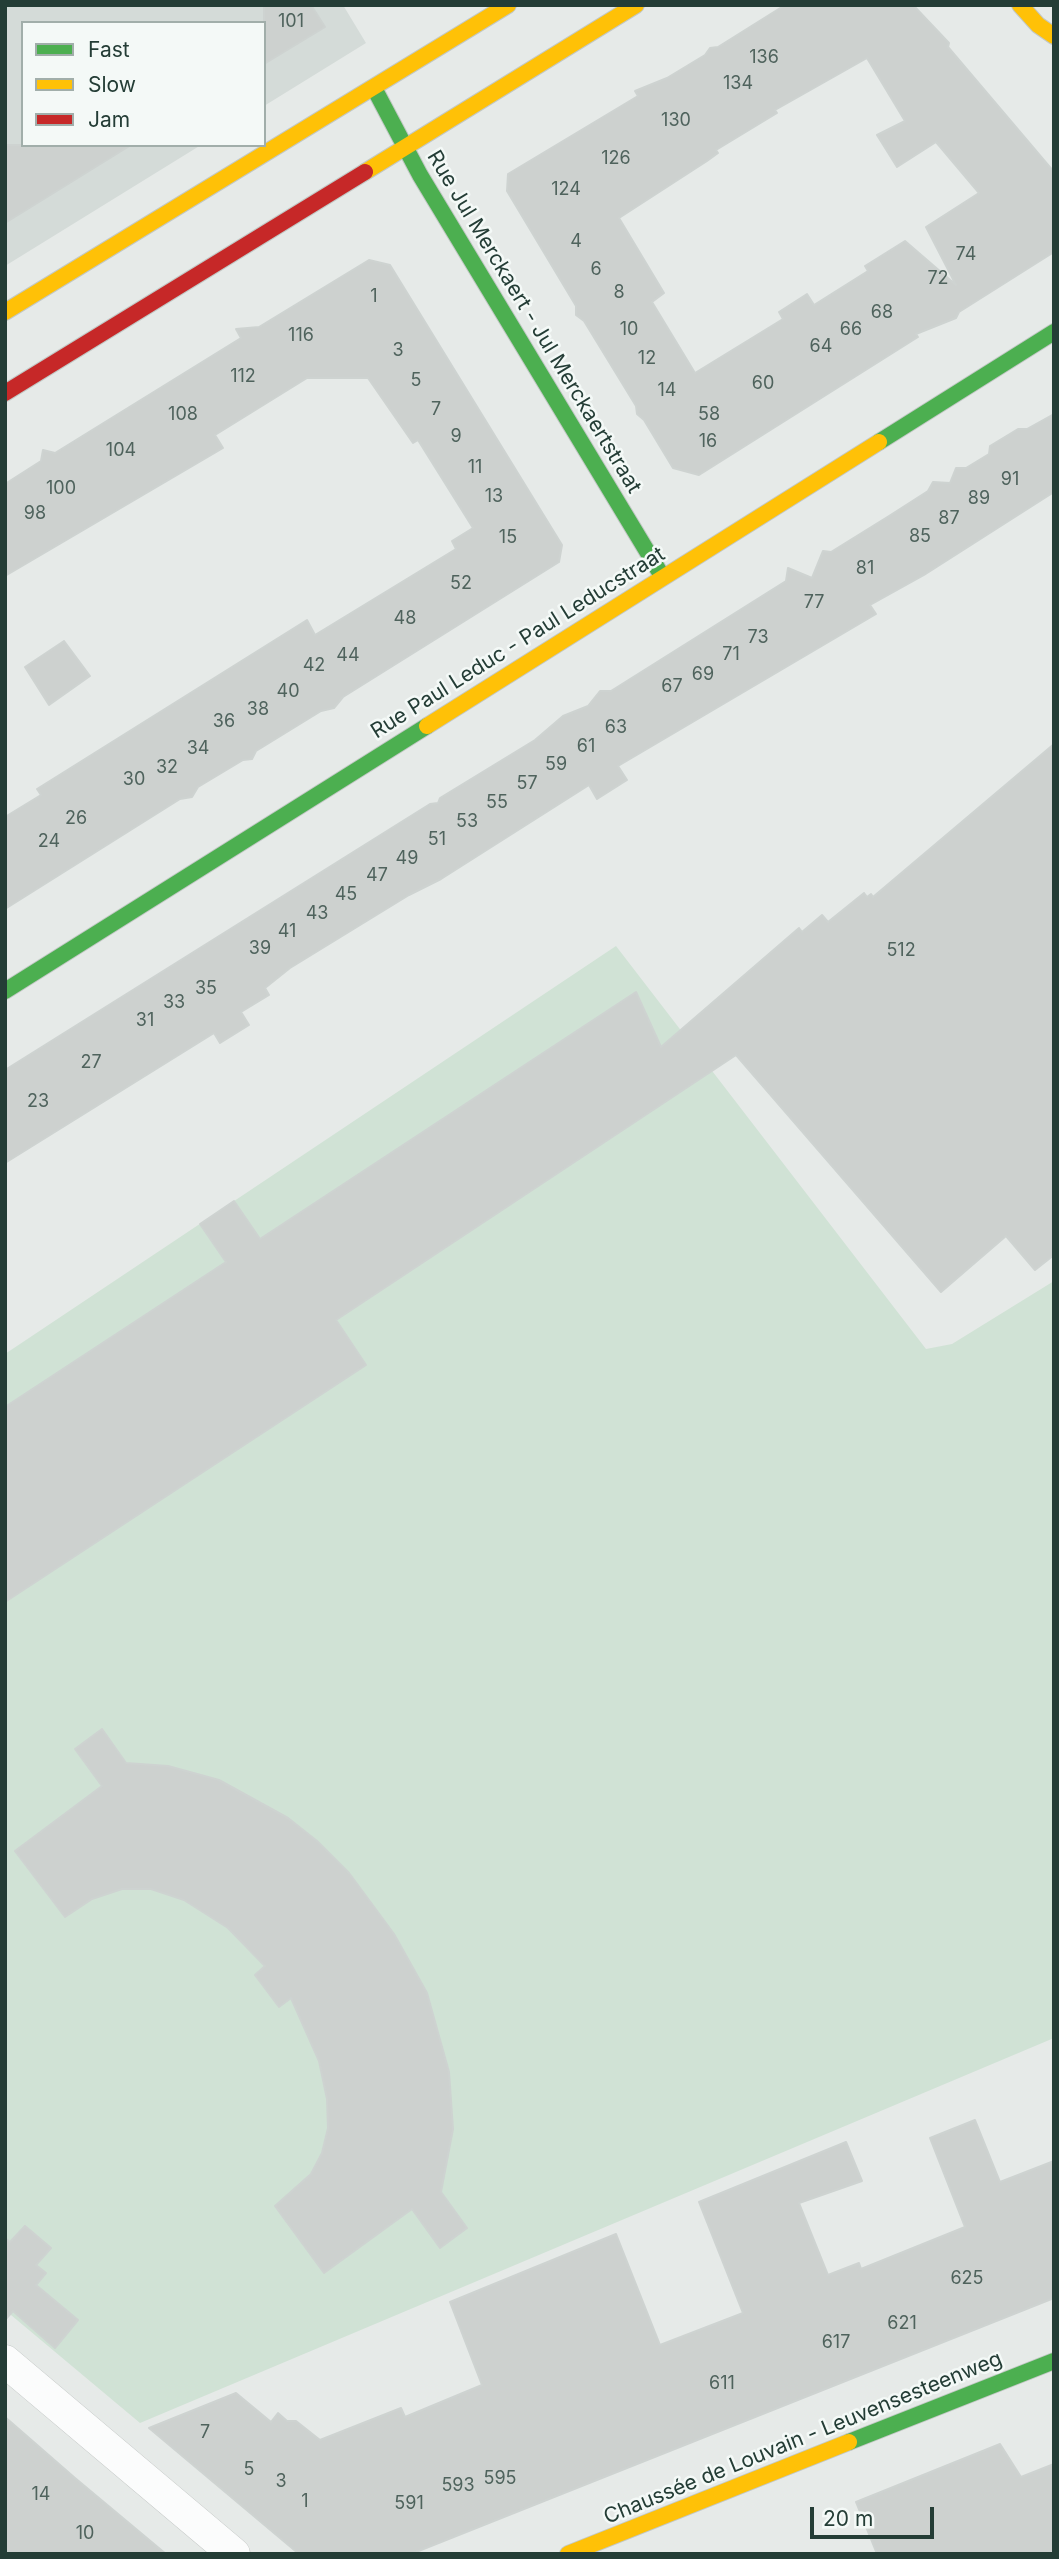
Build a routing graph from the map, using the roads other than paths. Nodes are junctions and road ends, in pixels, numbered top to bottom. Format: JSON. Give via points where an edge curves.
{"nodes":[{"id":1,"x":509,"y":5,"type":"edge"},
{"id":2,"x":636,"y":5,"type":"edge"},
{"id":3,"x":1020,"y":5,"type":"edge"},
{"id":4,"x":1054,"y":36,"type":"edge"},
{"id":5,"x":374,"y":88,"type":"junction"},
{"id":6,"x":404,"y":145,"type":"junction"},
{"id":7,"x":5,"y":312,"type":"edge"},
{"id":8,"x":1054,"y":332,"type":"edge"},
{"id":9,"x":5,"y":393,"type":"edge"},
{"id":10,"x":662,"y":576,"type":"junction"},
{"id":11,"x":5,"y":991,"type":"edge"},
{"id":12,"x":5,"y":2361,"type":"edge"},
{"id":13,"x":1054,"y":2361,"type":"edge"},
{"id":14,"x":234,"y":2554,"type":"edge"},
{"id":15,"x":568,"y":2554,"type":"edge"}],
"edges":[{"from":1,"to":5,"type":"street"},
{"from":2,"to":6,"type":"street"},
{"from":3,"to":4,"type":"street"},
{"from":5,"to":6,"type":"street","name":"Rue Jul Merckaert - Jul Merckaertstraat"},
{"from":5,"to":7,"type":"street"},
{"from":6,"to":9,"type":"street","via":[[370,171]]},
{"from":6,"to":10,"type":"street","name":"Rue Jul Merckaert - Jul Merckaertstraat"},
{"from":8,"to":10,"type":"street","name":"Rue Paul Leduc - Paul Leducstraat"},
{"from":10,"to":11,"type":"street","name":"Rue Paul Leduc - Paul Leducstraat"},
{"from":12,"to":14,"type":"street"},
{"from":13,"to":15,"type":"street","name":"Chaussée de Louvain - Leuvensesteenweg"}]}
